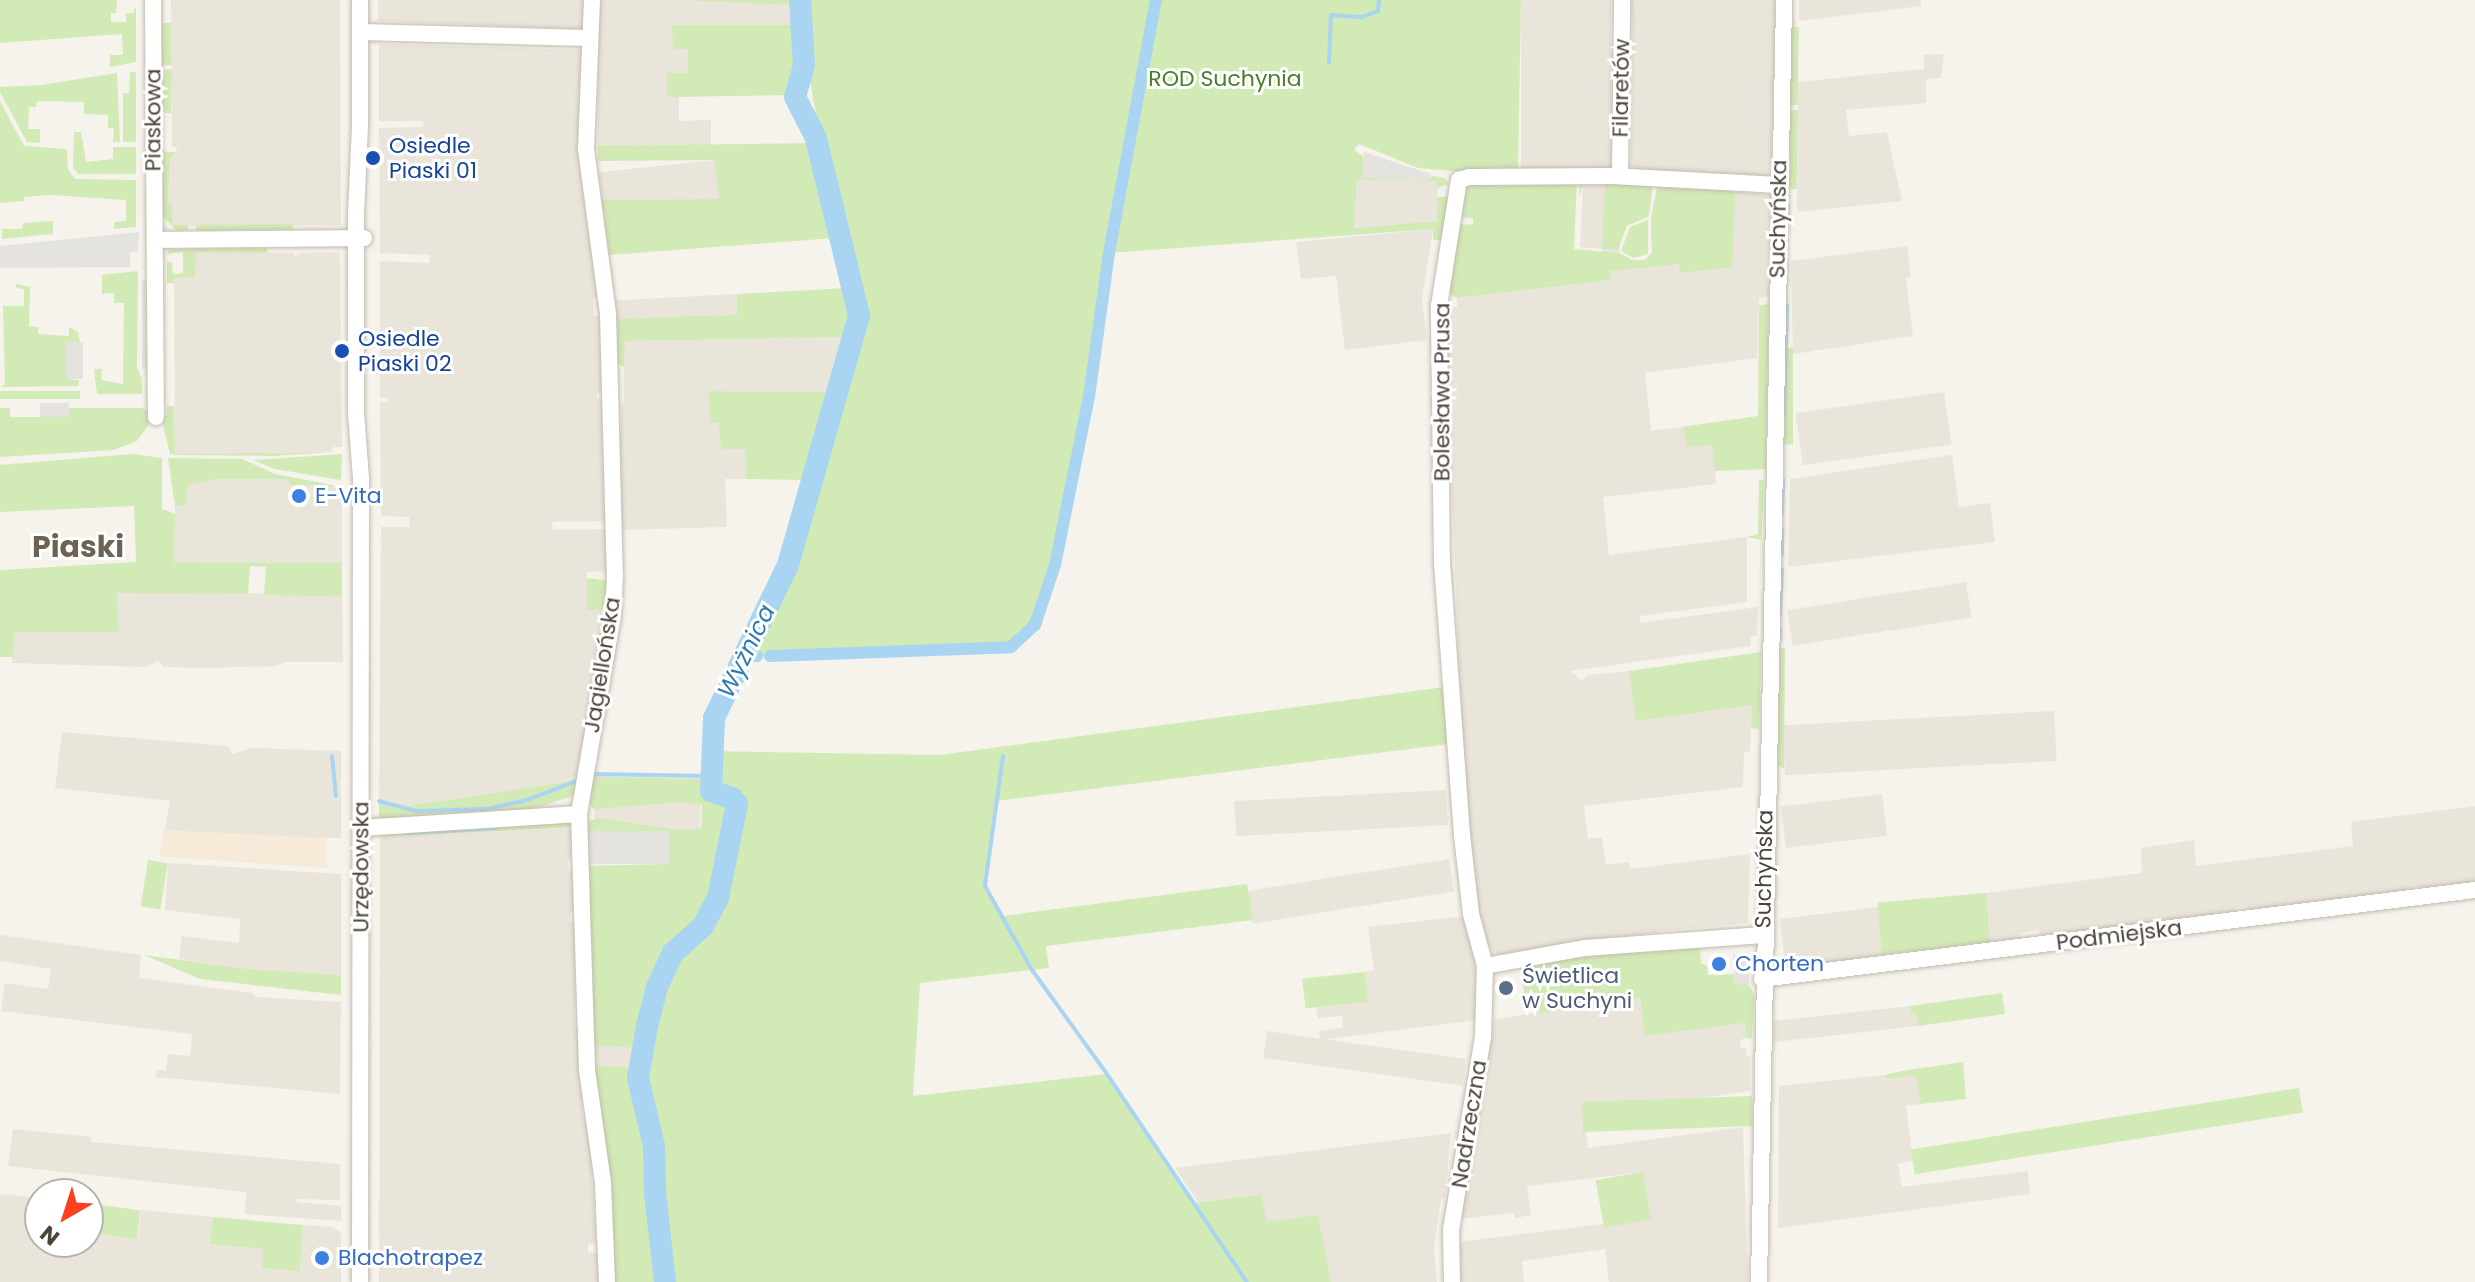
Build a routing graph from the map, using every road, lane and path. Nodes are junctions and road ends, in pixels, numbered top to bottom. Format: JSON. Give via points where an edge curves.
{"nodes":[{"id":1,"x":153,"y":0,"type":"edge"},
{"id":2,"x":360,"y":0,"type":"edge"},
{"id":3,"x":592,"y":0,"type":"edge"},
{"id":4,"x":1622,"y":0,"type":"edge"},
{"id":5,"x":1784,"y":0,"type":"edge"},
{"id":6,"x":360,"y":32,"type":"junction"},
{"id":7,"x":588,"y":38,"type":"junction"},
{"id":8,"x":1620,"y":176,"type":"junction"},
{"id":9,"x":1779,"y":185,"type":"junction"},
{"id":10,"x":151,"y":235,"type":"junction"},
{"id":11,"x":361,"y":238,"type":"junction"},
{"id":12,"x":156,"y":417,"type":"dead end"},
{"id":13,"x":1452,"y":686,"type":"joint"},
{"id":14,"x":579,"y":814,"type":"junction"},
{"id":15,"x":361,"y":828,"type":"junction"},
{"id":16,"x":2475,"y":890,"type":"edge"},
{"id":17,"x":1763,"y":935,"type":"junction"},
{"id":18,"x":1485,"y":966,"type":"junction"},
{"id":19,"x":1762,"y":979,"type":"junction"},
{"id":20,"x":360,"y":1282,"type":"edge"},
{"id":21,"x":607,"y":1282,"type":"edge"},
{"id":22,"x":1452,"y":1282,"type":"edge"},
{"id":23,"x":1759,"y":1282,"type":"edge"}],
"edges":[{"from":1,"to":10,"type":"street","name":"Piaskowa"},
{"from":2,"to":6,"type":"street","name":"Urzędowska"},
{"from":3,"to":7,"type":"street","name":"Jagiellońska"},
{"from":4,"to":8,"type":"street","name":"Filaretów"},
{"from":5,"to":9,"type":"street","name":"Suchyńska"},
{"from":6,"to":7,"type":"street"},
{"from":6,"to":11,"type":"street","name":"Urzędowska","via":[[360,125],[366,160]]},
{"from":7,"to":14,"type":"street","name":"Jagiellońska","via":[[586,149],[608,314],[615,575]]},
{"from":8,"to":9,"type":"street","name":"Bolesława Prusa"},
{"from":8,"to":13,"type":"street","name":"Bolesława Prusa","via":[[1459,180],[1439,306],[1442,564]]},
{"from":9,"to":17,"type":"street","name":"Suchyńska"},
{"from":10,"to":11,"type":"street"},
{"from":10,"to":12,"type":"street","name":"Piaskowa"},
{"from":11,"to":15,"type":"street","name":"Urzędowska","via":[[366,417],[361,452]]},
{"from":13,"to":18,"type":"street","name":"Nadrzeczna","via":[[1468,892]]},
{"from":14,"to":15,"type":"street"},
{"from":14,"to":21,"type":"street","name":"Jagiellońska","via":[[587,1070],[603,1183]]},
{"from":15,"to":20,"type":"street","name":"Urzędowska"},
{"from":16,"to":19,"type":"street","name":"Podmiejska"},
{"from":17,"to":18,"type":"street","via":[[1585,948]]},
{"from":17,"to":19,"type":"street","name":"Suchyńska"},
{"from":18,"to":22,"type":"street","name":"Nadrzeczna","via":[[1483,1037],[1451,1230]]},
{"from":19,"to":23,"type":"street","name":"Suchyńska"}]}
